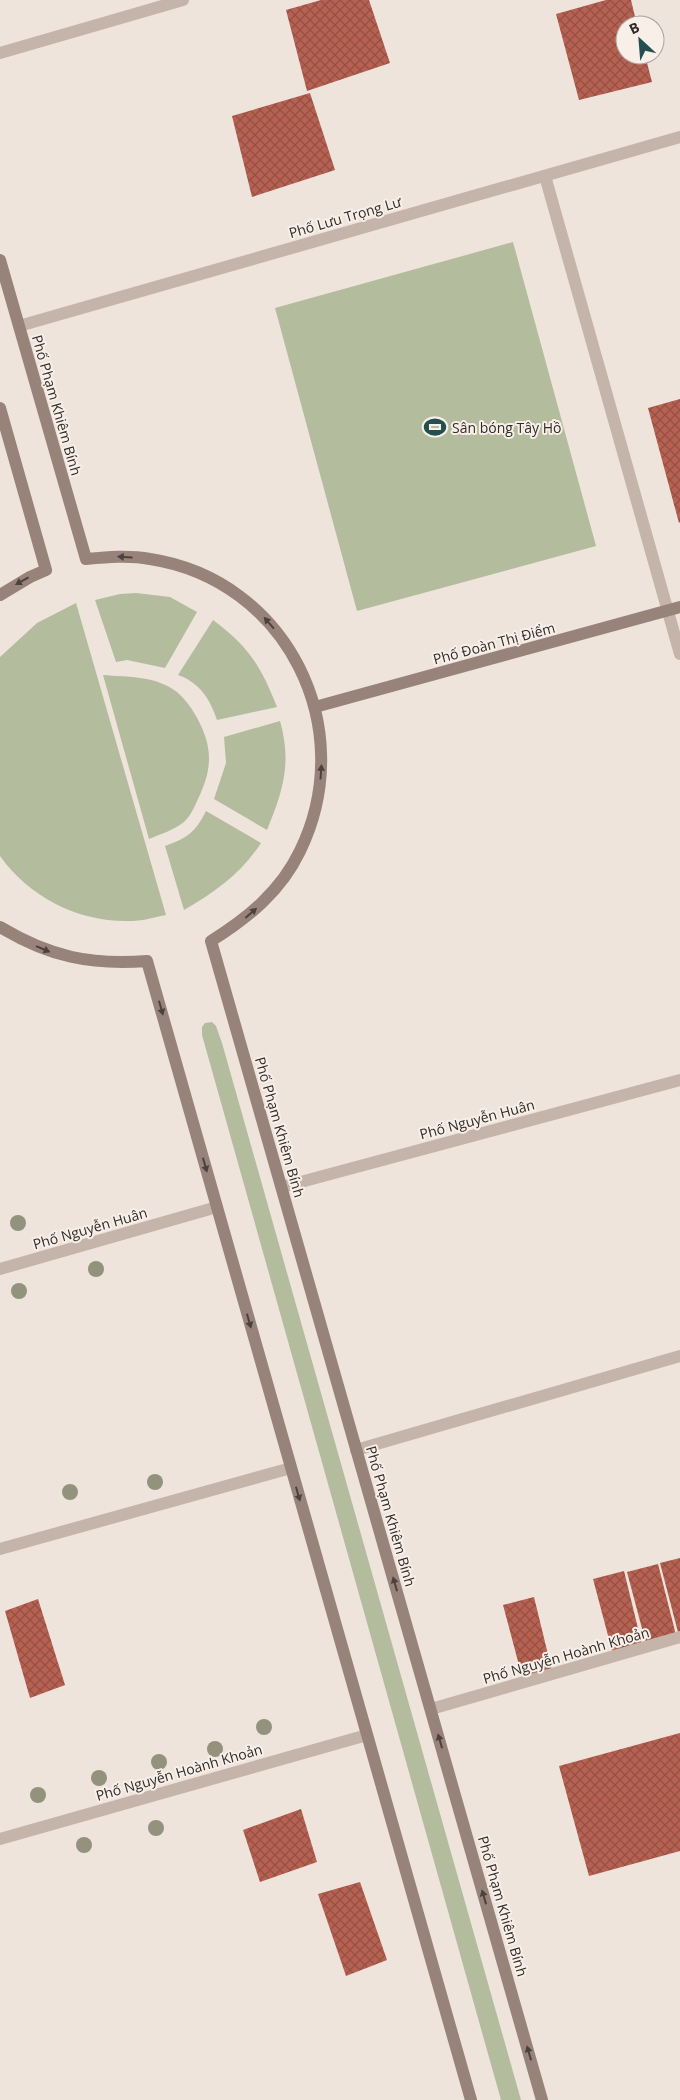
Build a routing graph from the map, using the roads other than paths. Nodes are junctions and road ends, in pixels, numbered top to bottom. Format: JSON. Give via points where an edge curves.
{"nodes":[{"id":1,"x":183,"y":0,"type":"edge"},
{"id":2,"x":0,"y":53,"type":"edge"},
{"id":3,"x":680,"y":137,"type":"edge"},
{"id":4,"x":545,"y":176,"type":"junction"},
{"id":5,"x":0,"y":260,"type":"edge"},
{"id":6,"x":19,"y":326,"type":"junction"},
{"id":7,"x":0,"y":408,"type":"edge"},
{"id":8,"x":0,"y":595,"type":"edge"},
{"id":9,"x":674,"y":609,"type":"edge"},
{"id":10,"x":680,"y":654,"type":"edge"},
{"id":11,"x":315,"y":708,"type":"junction"},
{"id":12,"x":0,"y":927,"type":"edge"},
{"id":13,"x":680,"y":1080,"type":"edge"},
{"id":14,"x":282,"y":1187,"type":"junction"},
{"id":15,"x":217,"y":1207,"type":"junction"},
{"id":16,"x":0,"y":1269,"type":"edge"},
{"id":17,"x":680,"y":1356,"type":"edge"},
{"id":18,"x":356,"y":1450,"type":"junction"},
{"id":19,"x":291,"y":1468,"type":"junction"},
{"id":20,"x":0,"y":1549,"type":"edge"},
{"id":21,"x":680,"y":1637,"type":"edge"},
{"id":22,"x":431,"y":1709,"type":"junction"},
{"id":23,"x":367,"y":1735,"type":"junction"},
{"id":24,"x":0,"y":1839,"type":"edge"},
{"id":25,"x":471,"y":2100,"type":"edge"},
{"id":26,"x":542,"y":2100,"type":"edge"}],
"edges":[{"from":1,"to":2,"type":"street"},
{"from":3,"to":4,"type":"street","name":"Phố Lưu Trọng Lư"},
{"from":4,"to":6,"type":"street","name":"Phố Lưu Trọng Lư"},
{"from":4,"to":9,"type":"street"},
{"from":5,"to":6,"type":"street","name":"Phố Phạm Khiêm Bính"},
{"from":11,"to":6,"type":"street","name":"Phố Phạm Khiêm Bính","one_way":true,"via":[[300,668],[284,640],[238,595],[211,578],[181,566],[150,559],[86,559]]},
{"from":7,"to":8,"type":"street","one_way":true,"via":[[46,570]]},
{"from":9,"to":10,"type":"street"},
{"from":9,"to":11,"type":"street","name":"Phố Đoàn Thị Điểm"},
{"from":14,"to":11,"type":"street","name":"Phố Phạm Khiêm Bính","one_way":true,"via":[[211,941],[262,903],[300,852],[320,792],[322,760]]},
{"from":12,"to":15,"type":"street","one_way":true,"via":[[31,944],[76,959],[116,964],[147,961]]},
{"from":13,"to":14,"type":"street","name":"Phố Nguyễn Huân"},
{"from":14,"to":18,"type":"street","name":"Phố Phạm Khiêm Bính"},
{"from":15,"to":16,"type":"street","name":"Phố Nguyễn Huân"},
{"from":15,"to":19,"type":"street","one_way":true},
{"from":17,"to":18,"type":"street"},
{"from":22,"to":18,"type":"street","name":"Phố Phạm Khiêm Bính","one_way":true},
{"from":19,"to":20,"type":"street"},
{"from":19,"to":23,"type":"street","one_way":true},
{"from":21,"to":22,"type":"street","name":"Phố Nguyễn Hoành Khoản"},
{"from":26,"to":22,"type":"street","name":"Phố Phạm Khiêm Bính","one_way":true},
{"from":23,"to":24,"type":"street","name":"Phố Nguyễn Hoành Khoản"},
{"from":23,"to":25,"type":"street"}]}
